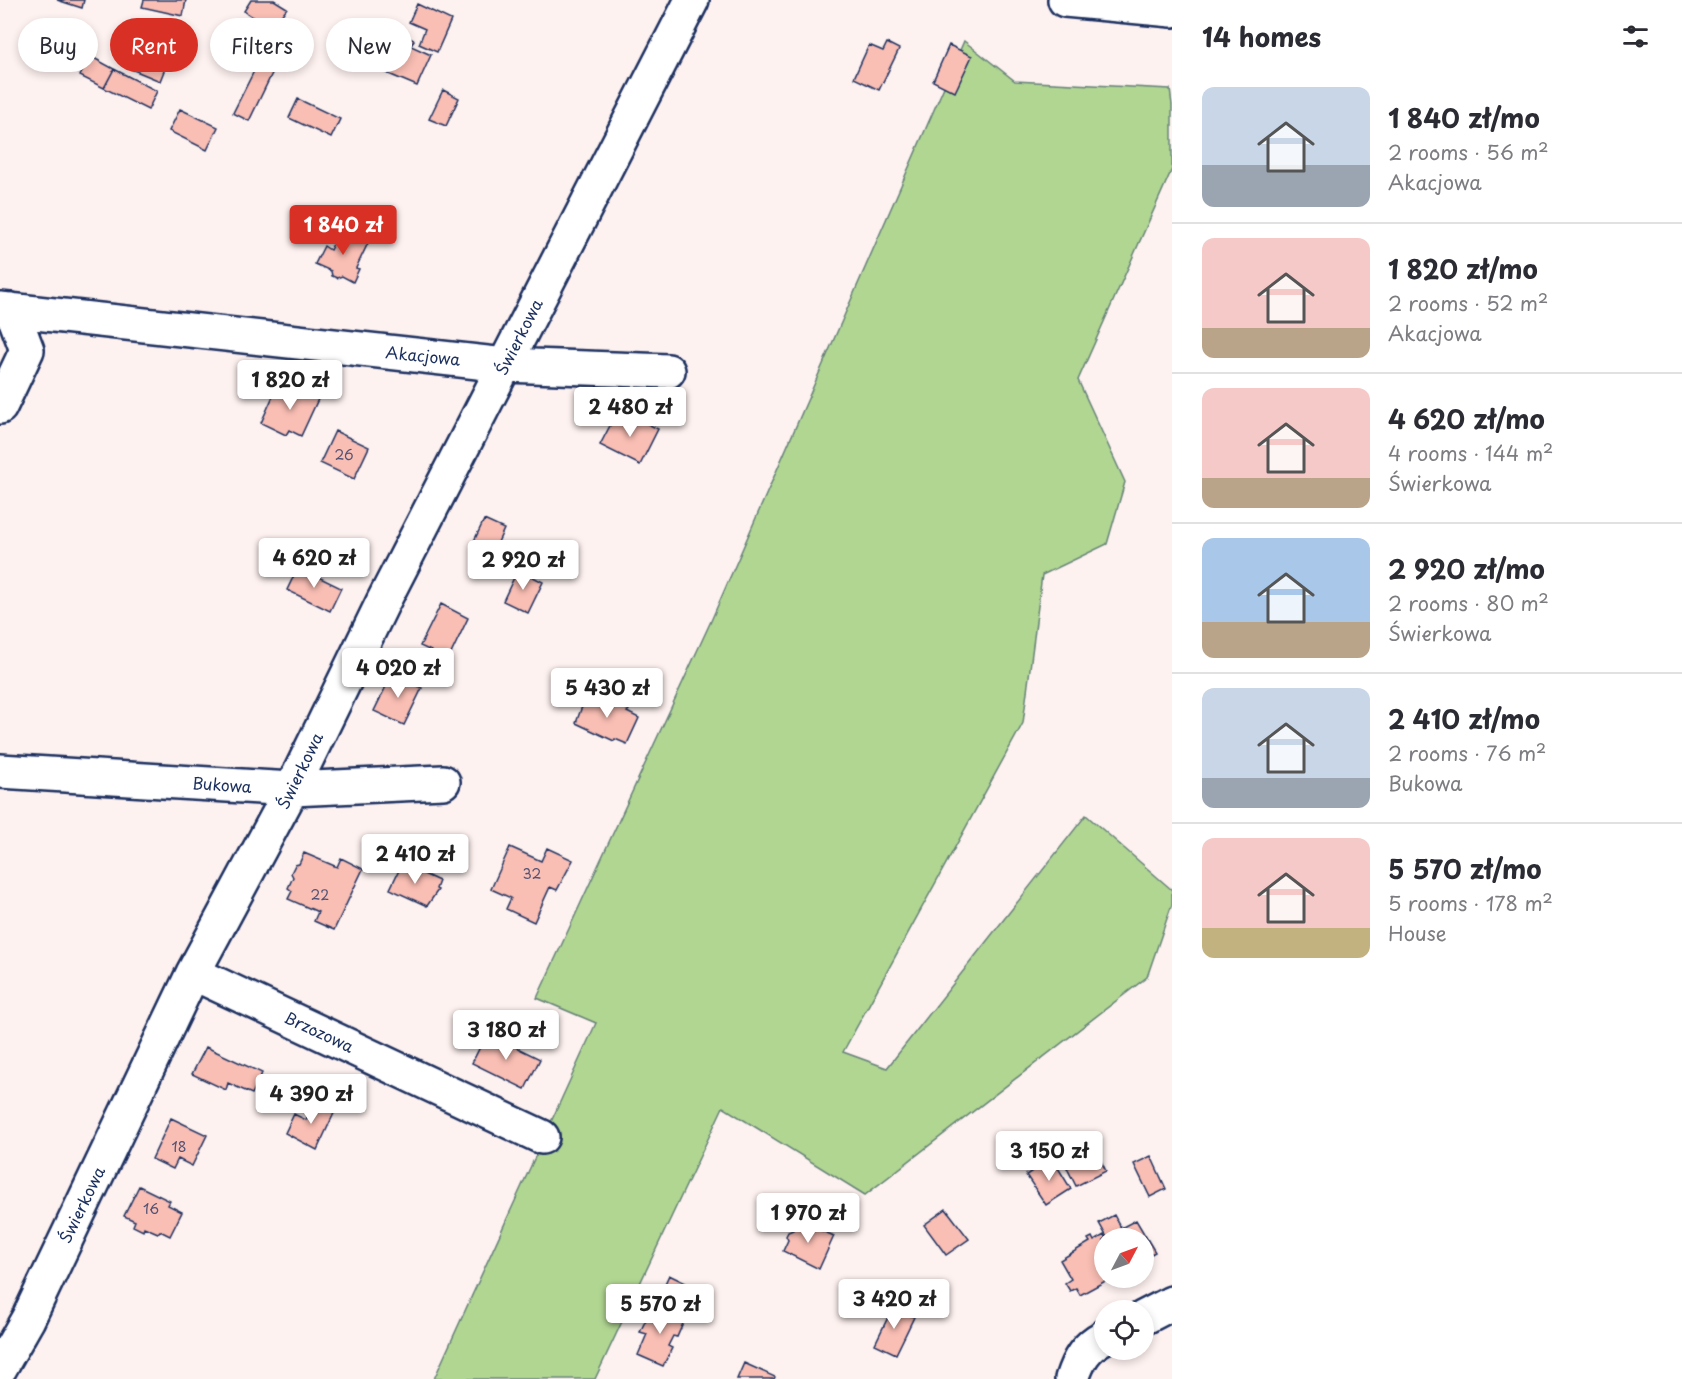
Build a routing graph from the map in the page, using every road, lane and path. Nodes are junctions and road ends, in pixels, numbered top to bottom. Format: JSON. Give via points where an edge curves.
{"nodes":[{"id":1,"x":692,"y":0,"type":"edge"},
{"id":2,"x":1065,"y":0,"type":"edge"},
{"id":3,"x":1172,"y":10,"type":"edge"},
{"id":4,"x":6,"y":309,"type":"edge"},
{"id":5,"x":505,"y":364,"type":"junction"},
{"id":6,"x":668,"y":371,"type":"dead end"},
{"id":7,"x":0,"y":408,"type":"edge"},
{"id":8,"x":0,"y":771,"type":"edge"},
{"id":9,"x":443,"y":782,"type":"dead end"},
{"id":10,"x":292,"y":789,"type":"junction"},
{"id":11,"x":193,"y":973,"type":"junction"},
{"id":12,"x":542,"y":1137,"type":"dead end"},
{"id":13,"x":1172,"y":1303,"type":"edge"},
{"id":14,"x":1154,"y":1312,"type":"edge"},
{"id":15,"x":1094,"y":1342,"type":"edge"},
{"id":16,"x":0,"y":1368,"type":"edge"},
{"id":17,"x":1072,"y":1379,"type":"edge"}],
"edges":[{"from":1,"to":5,"type":"street","name":"Świerkowa"},
{"from":2,"to":3,"type":"street"},
{"from":4,"to":5,"type":"street","name":"Akacjowa"},
{"from":4,"to":7,"type":"street","via":[[27,350]]},
{"from":5,"to":6,"type":"street","name":"Akacjowa"},
{"from":5,"to":10,"type":"street","name":"Świerkowa","via":[[382,602]]},
{"from":8,"to":10,"type":"street","name":"Bukowa"},
{"from":9,"to":10,"type":"street","name":"Bukowa"},
{"from":10,"to":11,"type":"street","name":"Świerkowa"},
{"from":11,"to":12,"type":"street","name":"Brzozowa"},
{"from":11,"to":16,"type":"street","name":"Świerkowa","via":[[28,1319]]},
{"from":13,"to":14,"type":"street"},
{"from":15,"to":17,"type":"street","via":[[1083,1353]]}]}
